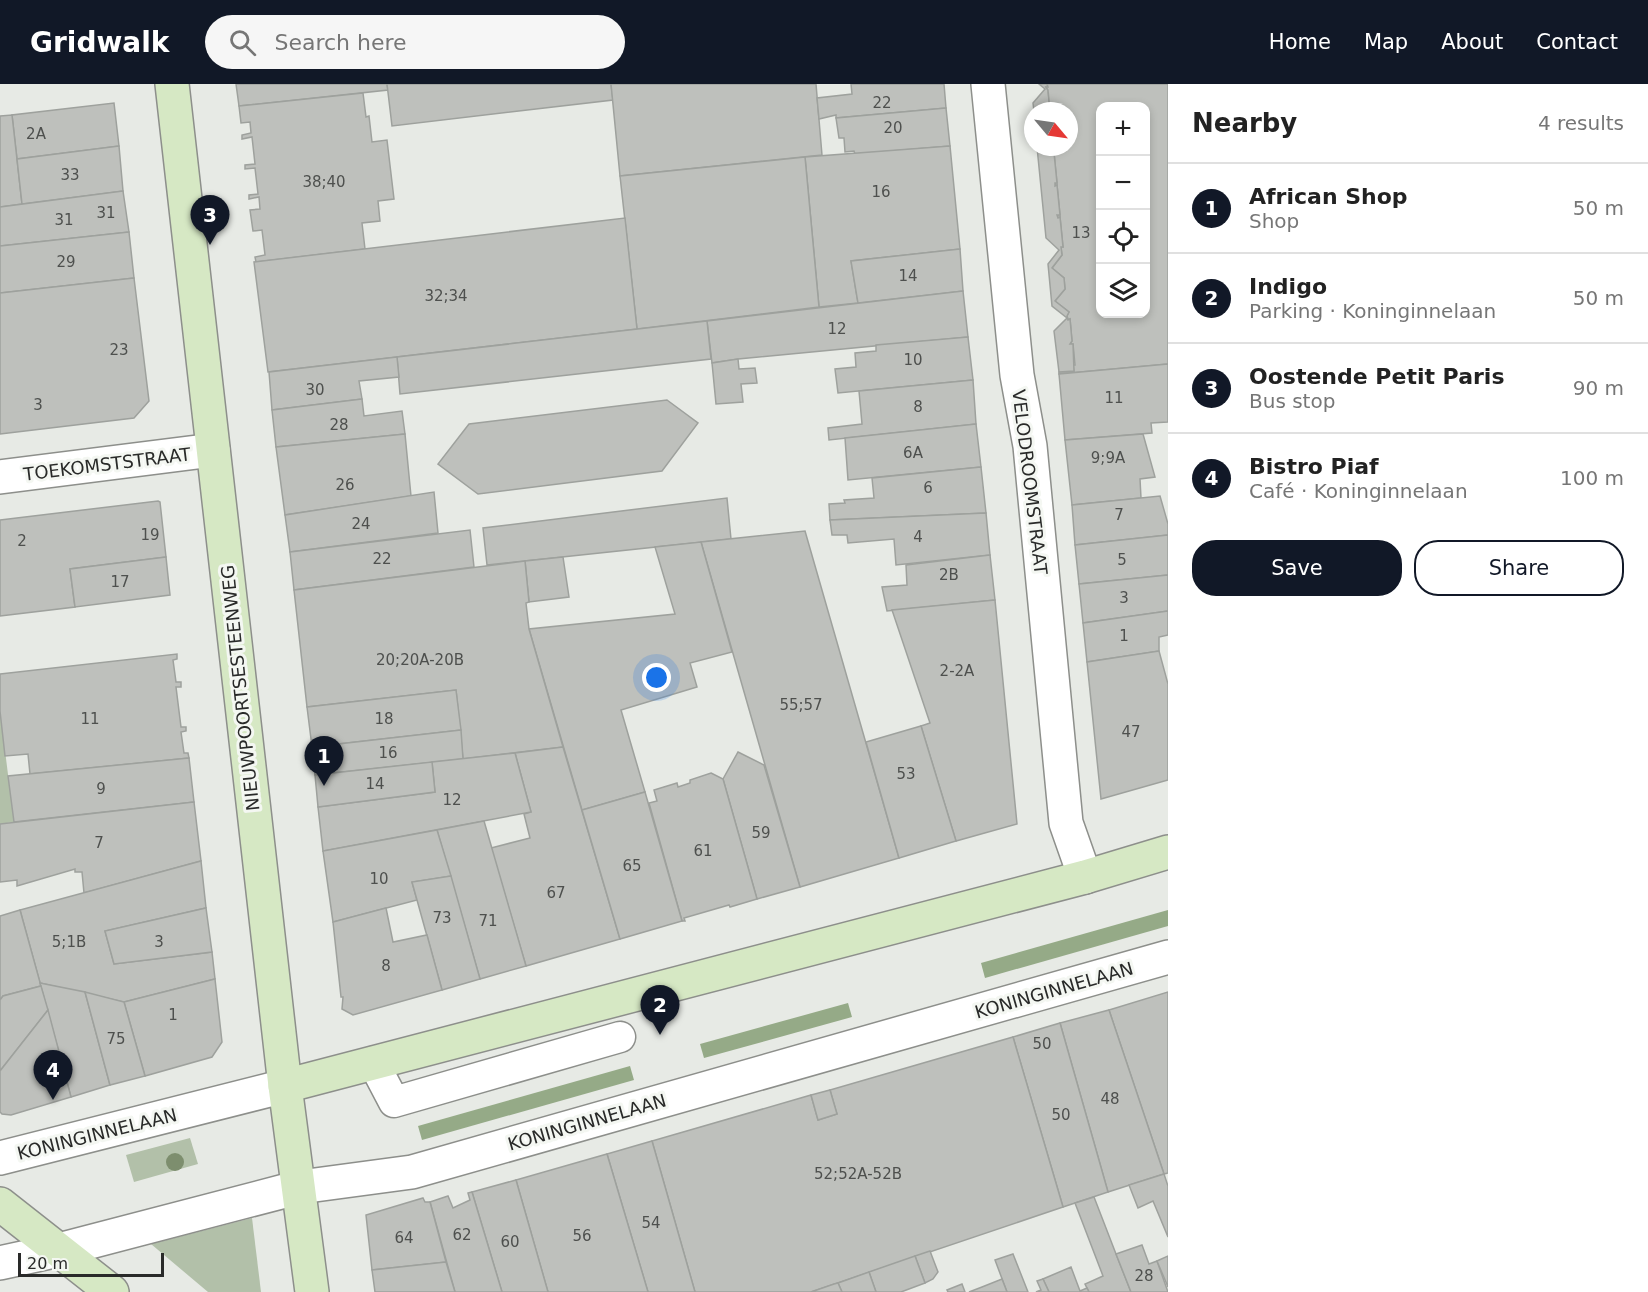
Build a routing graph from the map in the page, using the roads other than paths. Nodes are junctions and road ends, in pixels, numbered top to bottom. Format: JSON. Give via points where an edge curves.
{"nodes":[{"id":1,"x":172,"y":84,"type":"edge"},
{"id":2,"x":988,"y":84,"type":"edge"},
{"id":3,"x":213,"y":450,"type":"junction"},
{"id":4,"x":0,"y":477,"type":"edge"},
{"id":5,"x":1168,"y":852,"type":"edge"},
{"id":6,"x":1085,"y":877,"type":"junction"},
{"id":7,"x":1168,"y":957,"type":"edge"},
{"id":8,"x":621,"y":1037,"type":"dead end"},
{"id":9,"x":374,"y":1062,"type":"junction"},
{"id":10,"x":285,"y":1086,"type":"junction"},
{"id":11,"x":0,"y":1158,"type":"edge"},
{"id":12,"x":300,"y":1187,"type":"junction"},
{"id":13,"x":0,"y":1204,"type":"edge"},
{"id":14,"x":59,"y":1250,"type":"junction"},
{"id":15,"x":0,"y":1263,"type":"edge"},
{"id":16,"x":112,"y":1292,"type":"edge"},
{"id":17,"x":312,"y":1292,"type":"edge"}],
"edges":[{"from":1,"to":3,"type":"street","name":"NIEUWPOORTSESTEENWEG"},
{"from":2,"to":6,"type":"street","name":"VELODROOMSTRAAT","via":[[1017,375],[1030,446],[1066,823]]},
{"from":3,"to":4,"type":"street","name":"TOEKOMSTSTRAAT"},
{"from":3,"to":10,"type":"street","name":"NIEUWPOORTSESTEENWEG"},
{"from":5,"to":6,"type":"street","name":"KONINGINNELAAN"},
{"from":6,"to":9,"type":"street","name":"KONINGINNELAAN"},
{"from":7,"to":12,"type":"street","name":"KONINGINNELAAN","via":[[412,1172]]},
{"from":8,"to":9,"type":"lane","via":[[394,1102]]},
{"from":9,"to":10,"type":"street","name":"KONINGINNELAAN"},
{"from":10,"to":11,"type":"street","name":"KONINGINNELAAN"},
{"from":10,"to":12,"type":"street","name":"NIEUWPOORTSESTEENWEG"},
{"from":12,"to":14,"type":"street","name":"KONINGINNELAAN"},
{"from":12,"to":17,"type":"street","name":"NIEUWPOORTSESTEENWEG"},
{"from":13,"to":14,"type":"street"},
{"from":14,"to":15,"type":"street","name":"KONINGINNELAAN"},
{"from":14,"to":16,"type":"street"}]}
